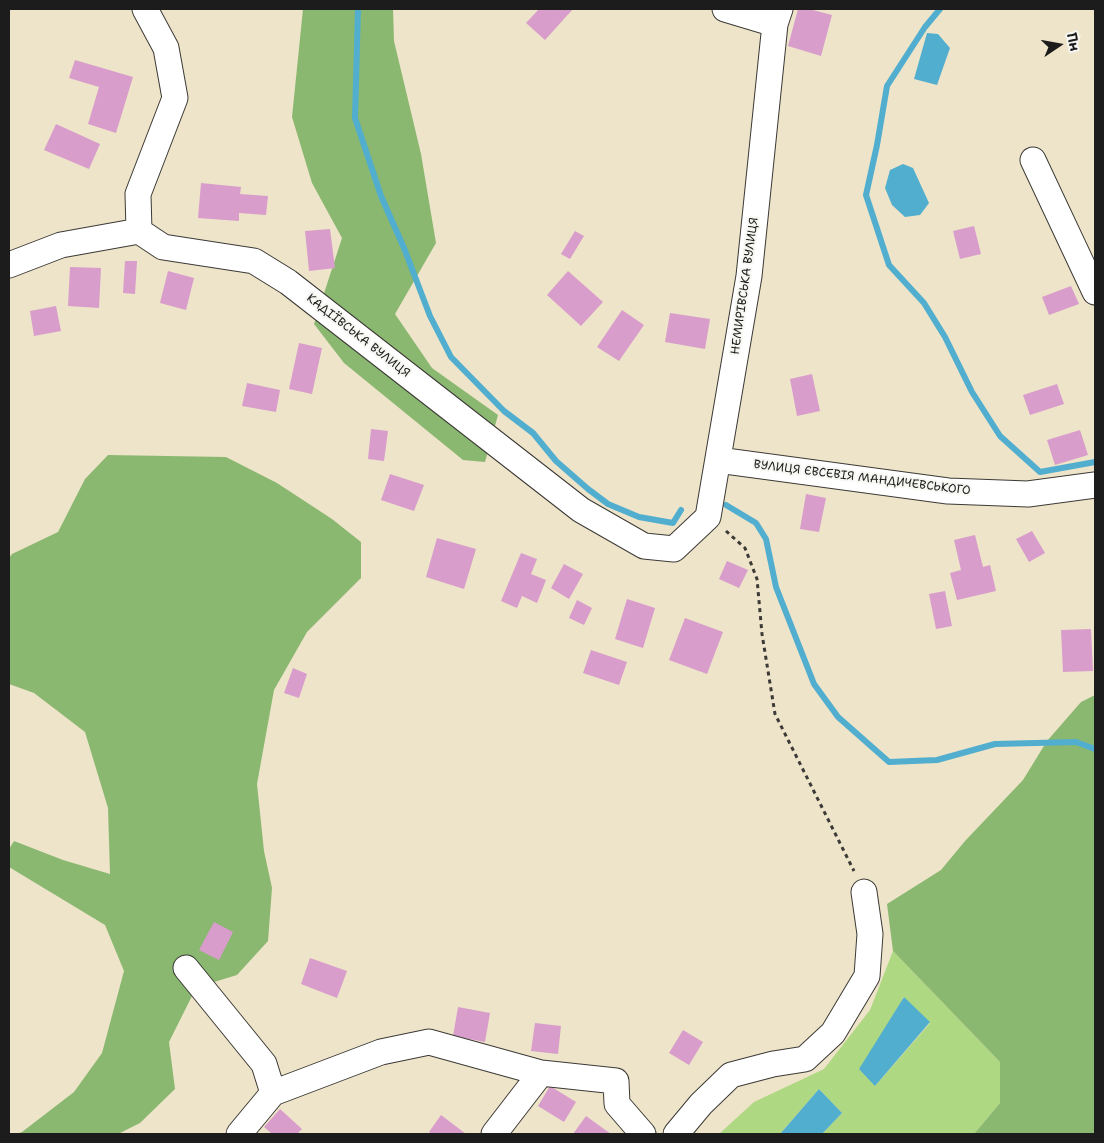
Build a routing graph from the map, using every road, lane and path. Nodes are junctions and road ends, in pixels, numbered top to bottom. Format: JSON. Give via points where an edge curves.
{"nodes":[{"id":1,"x":145,"y":9,"type":"edge"},
{"id":2,"x":725,"y":9,"type":"edge"},
{"id":3,"x":777,"y":16,"type":"edge"},
{"id":4,"x":1033,"y":160,"type":"dead end"},
{"id":5,"x":139,"y":231,"type":"junction"},
{"id":6,"x":9,"y":265,"type":"edge"},
{"id":7,"x":1095,"y":292,"type":"edge"},
{"id":8,"x":718,"y":460,"type":"junction"},
{"id":9,"x":1095,"y":485,"type":"edge"},
{"id":10,"x":708,"y":516,"type":"junction"},
{"id":11,"x":864,"y":892,"type":"joint"},
{"id":12,"x":186,"y":968,"type":"dead end"},
{"id":13,"x":541,"y":1073,"type":"junction"},
{"id":14,"x":273,"y":1093,"type":"junction"},
{"id":15,"x":239,"y":1134,"type":"edge"},
{"id":16,"x":494,"y":1134,"type":"edge"},
{"id":17,"x":643,"y":1134,"type":"edge"},
{"id":18,"x":676,"y":1134,"type":"edge"}],
"edges":[{"from":1,"to":5,"type":"street","via":[[166,48],[175,98],[138,194]]},
{"from":2,"to":3,"type":"street"},
{"from":3,"to":8,"type":"street","name":"НЕМИРІВСЬКА ВУЛИЦЯ","via":[[749,276]]},
{"from":4,"to":7,"type":"street"},
{"from":5,"to":6,"type":"street","via":[[62,245]]},
{"from":5,"to":10,"type":"street","name":"КАДІЇВСЬКА ВУЛИЦЯ","via":[[163,247],[254,261],[268,269],[581,510],[644,546],[674,549]]},
{"from":8,"to":9,"type":"street","name":"ВУЛИЦЯ ЄВСЕВІЯ МАНДИЧЕВСЬКОГО","via":[[948,491],[1028,494]]},
{"from":8,"to":10,"type":"street","name":"НЕМИРІВСЬКА ВУЛИЦЯ"},
{"from":10,"to":11,"type":"path","via":[[745,548],[757,579],[775,714]]},
{"from":11,"to":18,"type":"street","via":[[870,934],[868,976],[832,1033],[805,1059],[731,1075]]},
{"from":12,"to":14,"type":"street","via":[[264,1064]]},
{"from":13,"to":14,"type":"street","via":[[429,1042],[381,1052]]},
{"from":13,"to":16,"type":"street"},
{"from":13,"to":17,"type":"street","via":[[616,1080],[617,1104]]},
{"from":14,"to":15,"type":"street"}]}
